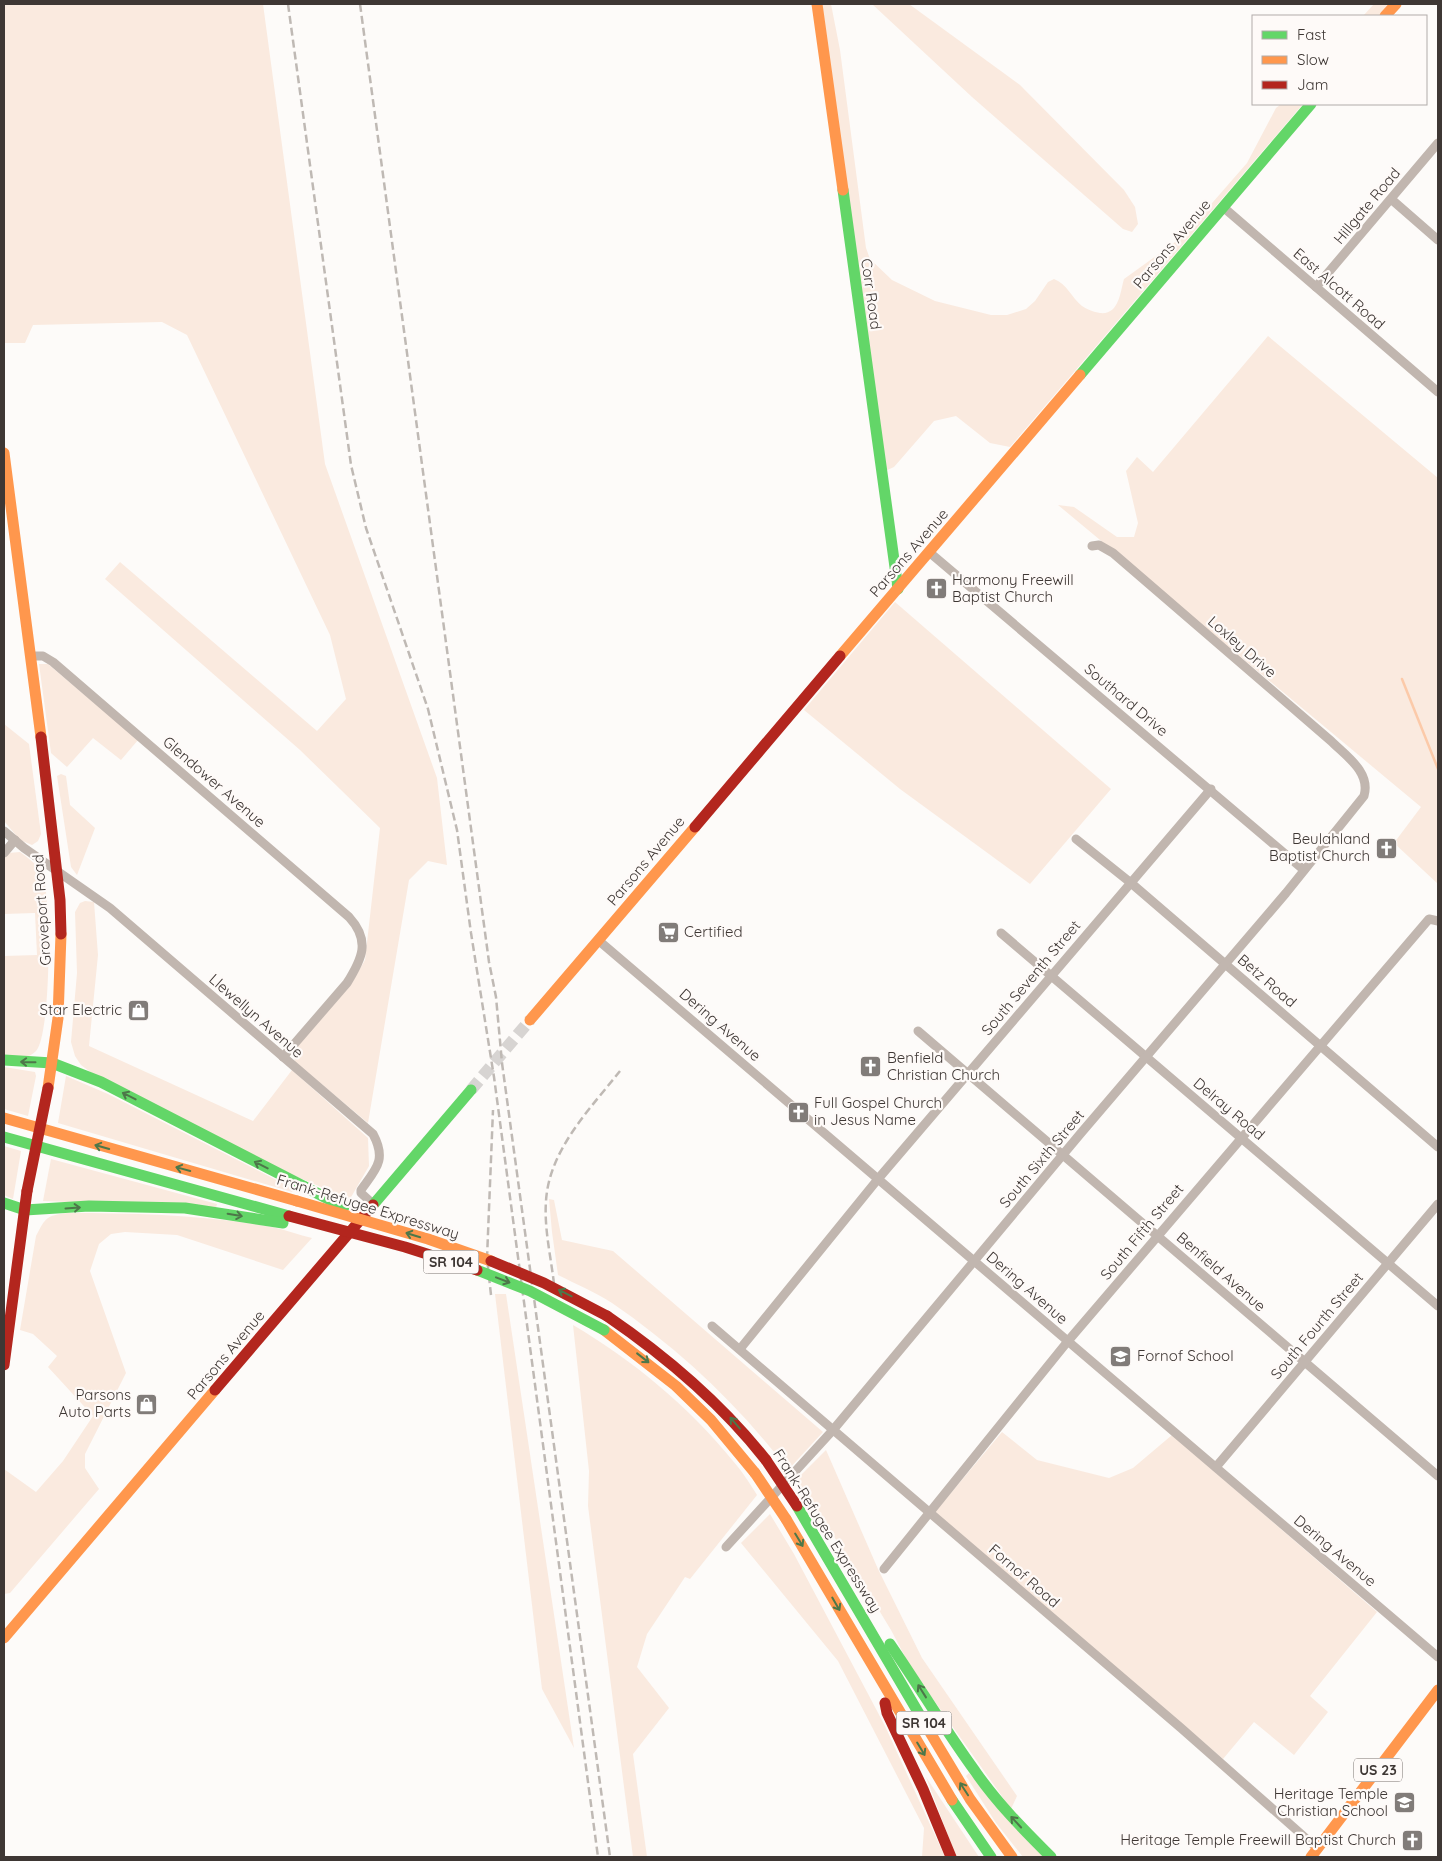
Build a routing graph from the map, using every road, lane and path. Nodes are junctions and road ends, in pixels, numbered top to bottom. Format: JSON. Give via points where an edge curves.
{"nodes":[{"id":1,"x":817,"y":4,"type":"edge"},
{"id":2,"x":1396,"y":4,"type":"edge"},
{"id":3,"x":1386,"y":15,"type":"edge"},
{"id":4,"x":1310,"y":105,"type":"edge"},
{"id":5,"x":1438,"y":143,"type":"edge"},
{"id":6,"x":1391,"y":199,"type":"junction"},
{"id":7,"x":1223,"y":207,"type":"junction"},
{"id":8,"x":1438,"y":240,"type":"edge"},
{"id":9,"x":1316,"y":287,"type":"junction"},
{"id":10,"x":1438,"y":392,"type":"edge"},
{"id":11,"x":4,"y":453,"type":"edge"},
{"id":12,"x":1092,"y":546,"type":"dead end"},
{"id":13,"x":930,"y":552,"type":"junction"},
{"id":14,"x":898,"y":589,"type":"junction"},
{"id":15,"x":31,"y":656,"type":"junction"},
{"id":16,"x":1366,"y":781,"type":"joint"},
{"id":17,"x":1210,"y":789,"type":"junction"},
{"id":18,"x":4,"y":831,"type":"edge"},
{"id":19,"x":1076,"y":839,"type":"dead end"},
{"id":20,"x":15,"y":840,"type":"junction"},
{"id":21,"x":4,"y":853,"type":"edge"},
{"id":22,"x":55,"y":869,"type":"junction"},
{"id":23,"x":1304,"y":870,"type":"junction"},
{"id":24,"x":1131,"y":882,"type":"junction"},
{"id":25,"x":1438,"y":921,"type":"edge"},
{"id":26,"x":1001,"y":933,"type":"dead end"},
{"id":27,"x":598,"y":940,"type":"junction"},
{"id":28,"x":1226,"y":964,"type":"junction"},
{"id":29,"x":1052,"y":976,"type":"junction"},
{"id":30,"x":530,"y":1020,"type":"tunnel mouth"},
{"id":31,"x":918,"y":1031,"type":"dead end"},
{"id":32,"x":1321,"y":1045,"type":"junction"},
{"id":33,"x":283,"y":1057,"type":"junction"},
{"id":34,"x":1146,"y":1057,"type":"junction"},
{"id":35,"x":4,"y":1060,"type":"edge"},
{"id":36,"x":52,"y":1063,"type":"junction"},
{"id":37,"x":968,"y":1073,"type":"junction"},
{"id":38,"x":470,"y":1090,"type":"tunnel mouth"},
{"id":39,"x":4,"y":1118,"type":"edge"},
{"id":40,"x":4,"y":1137,"type":"edge"},
{"id":41,"x":1241,"y":1137,"type":"junction"},
{"id":42,"x":1438,"y":1147,"type":"edge"},
{"id":43,"x":1063,"y":1155,"type":"junction"},
{"id":44,"x":878,"y":1179,"type":"junction"},
{"id":45,"x":4,"y":1203,"type":"edge"},
{"id":46,"x":373,"y":1204,"type":"junction"},
{"id":47,"x":1438,"y":1204,"type":"edge"},
{"id":48,"x":25,"y":1210,"type":"junction"},
{"id":49,"x":286,"y":1220,"type":"junction"},
{"id":50,"x":386,"y":1227,"type":"junction"},
{"id":51,"x":1157,"y":1236,"type":"junction"},
{"id":52,"x":974,"y":1261,"type":"junction"},
{"id":53,"x":1388,"y":1263,"type":"junction"},
{"id":54,"x":1438,"y":1306,"type":"edge"},
{"id":55,"x":712,"y":1326,"type":"dead end"},
{"id":56,"x":1068,"y":1341,"type":"junction"},
{"id":57,"x":740,"y":1349,"type":"junction"},
{"id":58,"x":1304,"y":1362,"type":"junction"},
{"id":59,"x":4,"y":1365,"type":"edge"},
{"id":60,"x":834,"y":1430,"type":"junction"},
{"id":61,"x":1216,"y":1467,"type":"junction"},
{"id":62,"x":1438,"y":1476,"type":"edge"},
{"id":63,"x":928,"y":1512,"type":"junction"},
{"id":64,"x":726,"y":1547,"type":"dead end"},
{"id":65,"x":884,"y":1569,"type":"dead end"},
{"id":66,"x":844,"y":1583,"type":"junction"},
{"id":67,"x":4,"y":1638,"type":"edge"},
{"id":68,"x":1438,"y":1657,"type":"edge"},
{"id":69,"x":878,"y":1677,"type":"junction"},
{"id":70,"x":1438,"y":1690,"type":"edge"},
{"id":71,"x":1314,"y":1853,"type":"edge"},
{"id":72,"x":951,"y":1857,"type":"edge"},
{"id":73,"x":990,"y":1857,"type":"edge"},
{"id":74,"x":1012,"y":1857,"type":"edge"},
{"id":75,"x":1050,"y":1857,"type":"edge"}],
"edges":[{"from":1,"to":14,"type":"main road","name":"Corr Road"},
{"from":2,"to":3,"type":"main road"},
{"from":4,"to":7,"type":"main road","name":"Parsons Avenue"},
{"from":5,"to":6,"type":"street","name":"Hillgate Road"},
{"from":6,"to":8,"type":"street"},
{"from":6,"to":9,"type":"street","name":"Hillgate Road"},
{"from":7,"to":9,"type":"street","name":"East Alcott Road"},
{"from":7,"to":13,"type":"main road","name":"Parsons Avenue"},
{"from":9,"to":10,"type":"street","name":"East Alcott Road"},
{"from":11,"to":15,"type":"main road","name":"Groveport Road"},
{"from":12,"to":16,"type":"street","name":"Loxley Drive","via":[[1099,545],[1113,553],[1331,741],[1354,763]]},
{"from":13,"to":14,"type":"main road","name":"Parsons Avenue"},
{"from":13,"to":17,"type":"street","name":"Southard Drive"},
{"from":14,"to":27,"type":"main road","name":"Parsons Avenue"},
{"from":15,"to":22,"type":"main road","name":"Groveport Road"},
{"from":15,"to":33,"type":"street","name":"Glendower Avenue","via":[[43,656],[54,662],[349,917],[360,930],[360,959],[347,983]]},
{"from":16,"to":23,"type":"street","name":"South Sixth Street","via":[[1364,796]]},
{"from":17,"to":23,"type":"street","name":"Southard Drive"},
{"from":17,"to":24,"type":"street","name":"South Seventh Street"},
{"from":18,"to":20,"type":"street","name":"Llewellyn Avenue"},
{"from":19,"to":24,"type":"street","name":"Betz Road"},
{"from":20,"to":21,"type":"street"},
{"from":20,"to":22,"type":"street","name":"Llewellyn Avenue"},
{"from":22,"to":33,"type":"street","name":"Llewellyn Avenue","via":[[110,908]]},
{"from":22,"to":36,"type":"main road","name":"Groveport Road","via":[[62,937]]},
{"from":23,"to":28,"type":"street","name":"South Sixth Street"},
{"from":24,"to":28,"type":"street","name":"Betz Road"},
{"from":24,"to":29,"type":"street","name":"South Seventh Street"},
{"from":25,"to":32,"type":"street","name":"South Fifth Street","via":[[1429,919]]},
{"from":26,"to":29,"type":"street","name":"Delray Road"},
{"from":27,"to":30,"type":"main road","name":"Parsons Avenue"},
{"from":27,"to":44,"type":"street","name":"Dering Avenue"},
{"from":28,"to":32,"type":"street","name":"Betz Road"},
{"from":28,"to":34,"type":"street","name":"South Sixth Street"},
{"from":29,"to":34,"type":"street","name":"Delray Road"},
{"from":29,"to":37,"type":"street","name":"South Seventh Street"},
{"from":31,"to":37,"type":"street","name":"Benfield Avenue"},
{"from":32,"to":41,"type":"street","name":"South Fifth Street"},
{"from":32,"to":42,"type":"street","name":"Betz Road"},
{"from":33,"to":46,"type":"street","name":"Llewellyn Avenue","via":[[373,1134],[379,1145],[380,1162],[361,1193]]},
{"from":34,"to":41,"type":"street","name":"Delray Road"},
{"from":34,"to":43,"type":"street","name":"South Sixth Street"},
{"from":36,"to":35,"type":"main road","one_way":true},
{"from":36,"to":48,"type":"main road","name":"Groveport Road","bridge":true},
{"from":50,"to":36,"type":"main road","one_way":true,"bridge":true,"via":[[101,1082]]},
{"from":37,"to":43,"type":"street","name":"Benfield Avenue"},
{"from":37,"to":44,"type":"street","name":"South Seventh Street"},
{"from":38,"to":46,"type":"main road","name":"Parsons Avenue"},
{"from":50,"to":39,"type":"main road","name":"Frank-Refugee Expressway","number":"SR 104","one_way":true,"bridge":true},
{"from":40,"to":49,"type":"main road","name":"Frank-Refugee Expressway","number":"SR 104"},
{"from":41,"to":51,"type":"street","name":"South Fifth Street"},
{"from":41,"to":53,"type":"street","name":"Delray Road"},
{"from":43,"to":51,"type":"street","name":"Benfield Avenue"},
{"from":43,"to":52,"type":"street","name":"South Sixth Street"},
{"from":44,"to":52,"type":"street","name":"Dering Avenue"},
{"from":44,"to":57,"type":"street","name":"South Seventh Street"},
{"from":45,"to":48,"type":"main road"},
{"from":46,"to":67,"type":"main road","name":"Parsons Avenue"},
{"from":47,"to":53,"type":"street","name":"South Fourth Street"},
{"from":48,"to":49,"type":"main road","one_way":true,"via":[[89,1206],[176,1207]]},
{"from":48,"to":59,"type":"main road","name":"Groveport Road"},
{"from":49,"to":69,"type":"main road","name":"Frank-Refugee Expressway","number":"SR 104","one_way":true,"bridge":true,"via":[[483,1272],[519,1286],[604,1330],[676,1386],[711,1420],[755,1473],[786,1519]]},
{"from":66,"to":50,"type":"main road","name":"Frank-Refugee Expressway","number":"SR 104","one_way":true,"bridge":true,"via":[[766,1460],[727,1413],[650,1346],[607,1316],[504,1265]]},
{"from":51,"to":56,"type":"street","name":"South Fifth Street"},
{"from":51,"to":58,"type":"street","name":"Benfield Avenue"},
{"from":52,"to":56,"type":"street","name":"Dering Avenue"},
{"from":52,"to":60,"type":"street","name":"South Sixth Street"},
{"from":53,"to":54,"type":"street","name":"Delray Road"},
{"from":53,"to":58,"type":"street","name":"South Fourth Street"},
{"from":55,"to":57,"type":"street","name":"Fornof Road"},
{"from":56,"to":61,"type":"street","name":"Dering Avenue"},
{"from":56,"to":63,"type":"street","name":"South Fifth Street"},
{"from":57,"to":60,"type":"street","name":"Fornof Road"},
{"from":58,"to":61,"type":"street","name":"South Fourth Street"},
{"from":58,"to":62,"type":"street","name":"Benfield Avenue"},
{"from":60,"to":63,"type":"street","name":"Fornof Road"},
{"from":60,"to":64,"type":"street","name":"South Sixth Street"},
{"from":61,"to":68,"type":"street","name":"Dering Avenue"},
{"from":63,"to":65,"type":"street","name":"South Fifth Street"},
{"from":63,"to":71,"type":"street","name":"Fornof Road","via":[[1174,1722]]},
{"from":74,"to":66,"type":"main road","name":"Frank-Refugee Expressway","number":"SR 104","one_way":true,"via":[[952,1769]]},
{"from":75,"to":66,"type":"main road","one_way":true,"via":[[1011,1817],[966,1760],[909,1671]]},
{"from":69,"to":72,"type":"main road","via":[[887,1713]]},
{"from":69,"to":73,"type":"main road","name":"Frank-Refugee Expressway","number":"SR 104","one_way":true},
{"from":70,"to":71,"type":"main road","number":"US 23"}]}
